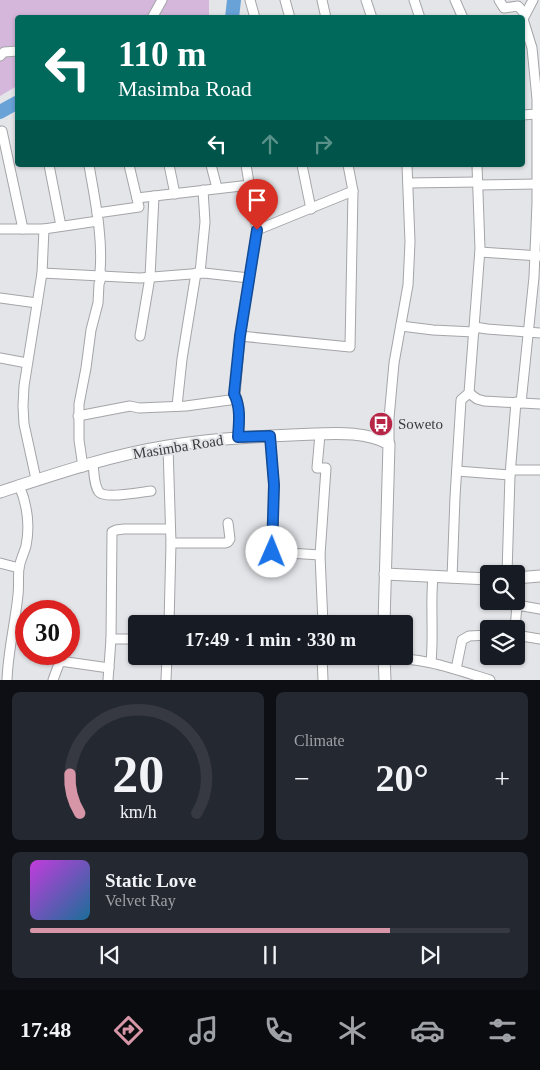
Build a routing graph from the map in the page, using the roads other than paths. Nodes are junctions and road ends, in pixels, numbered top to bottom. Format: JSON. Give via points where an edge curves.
{"nodes":[{"id":1,"x":162,"y":0,"type":"edge"},
{"id":2,"x":250,"y":0,"type":"edge"},
{"id":3,"x":285,"y":0,"type":"edge"},
{"id":4,"x":322,"y":0,"type":"edge"},
{"id":5,"x":366,"y":0,"type":"edge"},
{"id":6,"x":414,"y":0,"type":"edge"},
{"id":7,"x":456,"y":0,"type":"edge"},
{"id":8,"x":499,"y":0,"type":"edge"},
{"id":9,"x":533,"y":0,"type":"edge"},
{"id":10,"x":525,"y":14,"type":"joint"},
{"id":11,"x":154,"y":15,"type":"edge"},
{"id":12,"x":254,"y":15,"type":"edge"},
{"id":13,"x":289,"y":15,"type":"edge"},
{"id":14,"x":325,"y":15,"type":"edge"},
{"id":15,"x":371,"y":15,"type":"edge"},
{"id":16,"x":419,"y":15,"type":"edge"},
{"id":17,"x":462,"y":15,"type":"edge"},
{"id":18,"x":525,"y":28,"type":"edge"},
{"id":19,"x":15,"y":51,"type":"edge"},
{"id":20,"x":0,"y":56,"type":"edge"},
{"id":21,"x":538,"y":110,"type":"edge"},
{"id":22,"x":525,"y":114,"type":"edge"},
{"id":23,"x":2,"y":131,"type":"dead end"},
{"id":24,"x":50,"y":167,"type":"edge"},
{"id":25,"x":89,"y":167,"type":"edge"},
{"id":26,"x":130,"y":167,"type":"edge"},
{"id":27,"x":168,"y":167,"type":"edge"},
{"id":28,"x":212,"y":167,"type":"edge"},
{"id":29,"x":246,"y":167,"type":"edge"},
{"id":30,"x":302,"y":167,"type":"edge"},
{"id":31,"x":348,"y":167,"type":"edge"},
{"id":32,"x":407,"y":167,"type":"edge"},
{"id":33,"x":477,"y":167,"type":"edge"},
{"id":34,"x":408,"y":184,"type":"junction"},
{"id":35,"x":478,"y":184,"type":"junction"},
{"id":36,"x":250,"y":185,"type":"junction"},
{"id":37,"x":538,"y":186,"type":"edge"},
{"id":38,"x":217,"y":188,"type":"junction"},
{"id":39,"x":203,"y":190,"type":"junction"},
{"id":40,"x":353,"y":191,"type":"junction"},
{"id":41,"x":175,"y":194,"type":"junction"},
{"id":42,"x":154,"y":196,"type":"junction"},
{"id":43,"x":137,"y":198,"type":"junction"},
{"id":44,"x":311,"y":209,"type":"junction"},
{"id":45,"x":98,"y":217,"type":"junction"},
{"id":46,"x":61,"y":226,"type":"junction"},
{"id":47,"x":23,"y":229,"type":"junction"},
{"id":48,"x":44,"y":229,"type":"junction"},
{"id":49,"x":0,"y":230,"type":"edge"},
{"id":50,"x":257,"y":230,"type":"junction"},
{"id":51,"x":480,"y":252,"type":"junction"},
{"id":52,"x":537,"y":256,"type":"edge"},
{"id":53,"x":42,"y":273,"type":"junction"},
{"id":54,"x":198,"y":273,"type":"junction"},
{"id":55,"x":102,"y":275,"type":"junction"},
{"id":56,"x":150,"y":278,"type":"junction"},
{"id":57,"x":250,"y":278,"type":"junction"},
{"id":58,"x":0,"y":298,"type":"edge"},
{"id":59,"x":37,"y":303,"type":"junction"},
{"id":60,"x":401,"y":326,"type":"junction"},
{"id":61,"x":474,"y":329,"type":"junction"},
{"id":62,"x":529,"y":332,"type":"junction"},
{"id":63,"x":540,"y":333,"type":"edge"},
{"id":64,"x":140,"y":336,"type":"dead end"},
{"id":65,"x":240,"y":336,"type":"junction"},
{"id":66,"x":0,"y":358,"type":"edge"},
{"id":67,"x":27,"y":364,"type":"junction"},
{"id":68,"x":469,"y":393,"type":"junction"},
{"id":69,"x":237,"y":399,"type":"junction"},
{"id":70,"x":518,"y":403,"type":"junction"},
{"id":71,"x":540,"y":404,"type":"edge"},
{"id":72,"x":178,"y":406,"type":"junction"},
{"id":73,"x":78,"y":416,"type":"junction"},
{"id":74,"x":320,"y":434,"type":"junction"},
{"id":75,"x":270,"y":436,"type":"junction"},
{"id":76,"x":238,"y":437,"type":"junction"},
{"id":77,"x":389,"y":444,"type":"junction"},
{"id":78,"x":168,"y":446,"type":"junction"},
{"id":79,"x":88,"y":466,"type":"junction"},
{"id":80,"x":540,"y":470,"type":"edge"},
{"id":81,"x":456,"y":471,"type":"junction"},
{"id":82,"x":511,"y":472,"type":"junction"},
{"id":83,"x":36,"y":480,"type":"junction"},
{"id":84,"x":19,"y":486,"type":"junction"},
{"id":85,"x":151,"y":491,"type":"dead end"},
{"id":86,"x":0,"y":492,"type":"edge"},
{"id":87,"x":228,"y":523,"type":"dead end"},
{"id":88,"x":170,"y":529,"type":"junction"},
{"id":89,"x":171,"y":543,"type":"junction"},
{"id":90,"x":320,"y":555,"type":"junction"},
{"id":91,"x":0,"y":563,"type":"edge"},
{"id":92,"x":514,"y":565,"type":"edge"},
{"id":93,"x":19,"y":568,"type":"junction"},
{"id":94,"x":385,"y":574,"type":"junction"},
{"id":95,"x":432,"y":576,"type":"junction"},
{"id":96,"x":540,"y":576,"type":"edge"},
{"id":97,"x":525,"y":577,"type":"edge"},
{"id":98,"x":452,"y":578,"type":"junction"},
{"id":99,"x":480,"y":579,"type":"edge"},
{"id":100,"x":525,"y":606,"type":"edge"},
{"id":101,"x":540,"y":608,"type":"edge"},
{"id":102,"x":169,"y":615,"type":"edge"},
{"id":103,"x":323,"y":615,"type":"edge"},
{"id":104,"x":384,"y":615,"type":"edge"},
{"id":105,"x":480,"y":636,"type":"edge"},
{"id":106,"x":525,"y":636,"type":"edge"},
{"id":107,"x":111,"y":639,"type":"junction"},
{"id":108,"x":128,"y":639,"type":"edge"},
{"id":109,"x":540,"y":639,"type":"edge"},
{"id":110,"x":4,"y":651,"type":"edge"},
{"id":111,"x":413,"y":659,"type":"edge"},
{"id":112,"x":431,"y":662,"type":"junction"},
{"id":113,"x":167,"y":665,"type":"edge"},
{"id":114,"x":322,"y":665,"type":"edge"},
{"id":115,"x":384,"y":665,"type":"edge"},
{"id":116,"x":109,"y":668,"type":"junction"},
{"id":117,"x":456,"y":669,"type":"junction"},
{"id":118,"x":7,"y":680,"type":"edge"},
{"id":119,"x":53,"y":680,"type":"edge"},
{"id":120,"x":108,"y":680,"type":"edge"},
{"id":121,"x":166,"y":680,"type":"edge"},
{"id":122,"x":323,"y":680,"type":"edge"},
{"id":123,"x":385,"y":680,"type":"edge"},
{"id":124,"x":490,"y":680,"type":"edge"}],
"edges":[{"from":1,"to":11,"type":"street"},
{"from":2,"to":12,"type":"street"},
{"from":3,"to":13,"type":"street"},
{"from":4,"to":14,"type":"street"},
{"from":5,"to":15,"type":"street"},
{"from":6,"to":16,"type":"street"},
{"from":7,"to":17,"type":"street"},
{"from":8,"to":10,"type":"street","via":[[504,8],[518,6]]},
{"from":9,"to":10,"type":"street"},
{"from":18,"to":21,"type":"street","via":[[533,55]]},
{"from":19,"to":20,"type":"street","via":[[4,52]]},
{"from":21,"to":22,"type":"street"},
{"from":21,"to":37,"type":"street"},
{"from":23,"to":47,"type":"street"},
{"from":24,"to":46,"type":"street"},
{"from":25,"to":45,"type":"street"},
{"from":26,"to":43,"type":"street"},
{"from":27,"to":41,"type":"street"},
{"from":28,"to":38,"type":"street"},
{"from":29,"to":36,"type":"street"},
{"from":30,"to":44,"type":"street"},
{"from":31,"to":40,"type":"street"},
{"from":32,"to":34,"type":"street"},
{"from":33,"to":35,"type":"street"},
{"from":34,"to":35,"type":"street"},
{"from":34,"to":60,"type":"street","via":[[408,285]]},
{"from":35,"to":37,"type":"street"},
{"from":35,"to":51,"type":"street"},
{"from":36,"to":38,"type":"street"},
{"from":36,"to":50,"type":"street"},
{"from":37,"to":52,"type":"street"},
{"from":38,"to":39,"type":"street"},
{"from":39,"to":41,"type":"street"},
{"from":39,"to":54,"type":"street","via":[[205,222]]},
{"from":40,"to":44,"type":"street"},
{"from":40,"to":65,"type":"street","via":[[350,347]]},
{"from":41,"to":42,"type":"street"},
{"from":42,"to":43,"type":"street"},
{"from":42,"to":56,"type":"street"},
{"from":43,"to":45,"type":"street","via":[[137,208]]},
{"from":44,"to":50,"type":"street"},
{"from":45,"to":46,"type":"street"},
{"from":45,"to":55,"type":"street"},
{"from":46,"to":48,"type":"street"},
{"from":47,"to":48,"type":"street"},
{"from":47,"to":49,"type":"street"},
{"from":48,"to":53,"type":"street"},
{"from":50,"to":57,"type":"street"},
{"from":51,"to":52,"type":"street"},
{"from":51,"to":61,"type":"street"},
{"from":52,"to":62,"type":"street"},
{"from":53,"to":55,"type":"street"},
{"from":53,"to":59,"type":"street"},
{"from":54,"to":56,"type":"street"},
{"from":54,"to":57,"type":"street"},
{"from":54,"to":72,"type":"street","via":[[182,359]]},
{"from":55,"to":56,"type":"street"},
{"from":55,"to":73,"type":"street"},
{"from":56,"to":64,"type":"street"},
{"from":57,"to":65,"type":"street"},
{"from":58,"to":59,"type":"street"},
{"from":59,"to":67,"type":"street"},
{"from":60,"to":61,"type":"street","via":[[433,330]]},
{"from":60,"to":77,"type":"street","via":[[394,363]]},
{"from":61,"to":62,"type":"street"},
{"from":61,"to":68,"type":"street"},
{"from":62,"to":63,"type":"street"},
{"from":62,"to":70,"type":"street"},
{"from":65,"to":69,"type":"street","via":[[234,394]]},
{"from":66,"to":67,"type":"street"},
{"from":67,"to":83,"type":"street","via":[[22,406]]},
{"from":68,"to":70,"type":"street","via":[[484,401]]},
{"from":68,"to":81,"type":"street","via":[[461,400]]},
{"from":69,"to":72,"type":"street"},
{"from":69,"to":76,"type":"street"},
{"from":70,"to":71,"type":"street"},
{"from":70,"to":82,"type":"street"},
{"from":72,"to":73,"type":"street","via":[[130,406]]},
{"from":73,"to":79,"type":"street","via":[[79,440]]},
{"from":74,"to":75,"type":"street","name":"Masimba Road"},
{"from":74,"to":77,"type":"street","name":"Masimba Road","via":[[370,436]]},
{"from":74,"to":90,"type":"street","via":[[317,468],[326,468]]},
{"from":75,"to":76,"type":"street","name":"Masimba Road"},
{"from":75,"to":90,"type":"street","via":[[274,485],[272,552]]},
{"from":76,"to":78,"type":"street","name":"Masimba Road"},
{"from":77,"to":94,"type":"street"},
{"from":78,"to":79,"type":"street","name":"Masimba Road"},
{"from":78,"to":88,"type":"street"},
{"from":79,"to":83,"type":"street","name":"Masimba Road"},
{"from":79,"to":85,"type":"street","via":[[102,494]]},
{"from":80,"to":82,"type":"street"},
{"from":81,"to":82,"type":"street"},
{"from":81,"to":98,"type":"street"},
{"from":82,"to":92,"type":"street"},
{"from":83,"to":84,"type":"street","name":"Masimba Road"},
{"from":84,"to":86,"type":"street","name":"Masimba Road"},
{"from":84,"to":93,"type":"street","via":[[28,530]]},
{"from":87,"to":89,"type":"street","via":[[230,539],[225,544]]},
{"from":88,"to":89,"type":"street"},
{"from":88,"to":107,"type":"street","via":[[112,532]]},
{"from":89,"to":102,"type":"street"},
{"from":90,"to":103,"type":"street"},
{"from":91,"to":93,"type":"street"},
{"from":93,"to":110,"type":"street","via":[[19,593]]},
{"from":94,"to":95,"type":"street"},
{"from":94,"to":104,"type":"street"},
{"from":95,"to":98,"type":"street"},
{"from":95,"to":112,"type":"street"},
{"from":96,"to":97,"type":"street"},
{"from":98,"to":99,"type":"street"},
{"from":100,"to":101,"type":"street"},
{"from":105,"to":117,"type":"street","via":[[462,640]]},
{"from":106,"to":109,"type":"street"},
{"from":107,"to":108,"type":"street"},
{"from":107,"to":116,"type":"street"},
{"from":110,"to":118,"type":"street"},
{"from":111,"to":112,"type":"street"},
{"from":112,"to":117,"type":"street"},
{"from":113,"to":121,"type":"street"},
{"from":114,"to":122,"type":"street"},
{"from":115,"to":123,"type":"street"},
{"from":116,"to":119,"type":"street","via":[[60,660]]},
{"from":116,"to":120,"type":"street"},
{"from":117,"to":124,"type":"street"}]}
